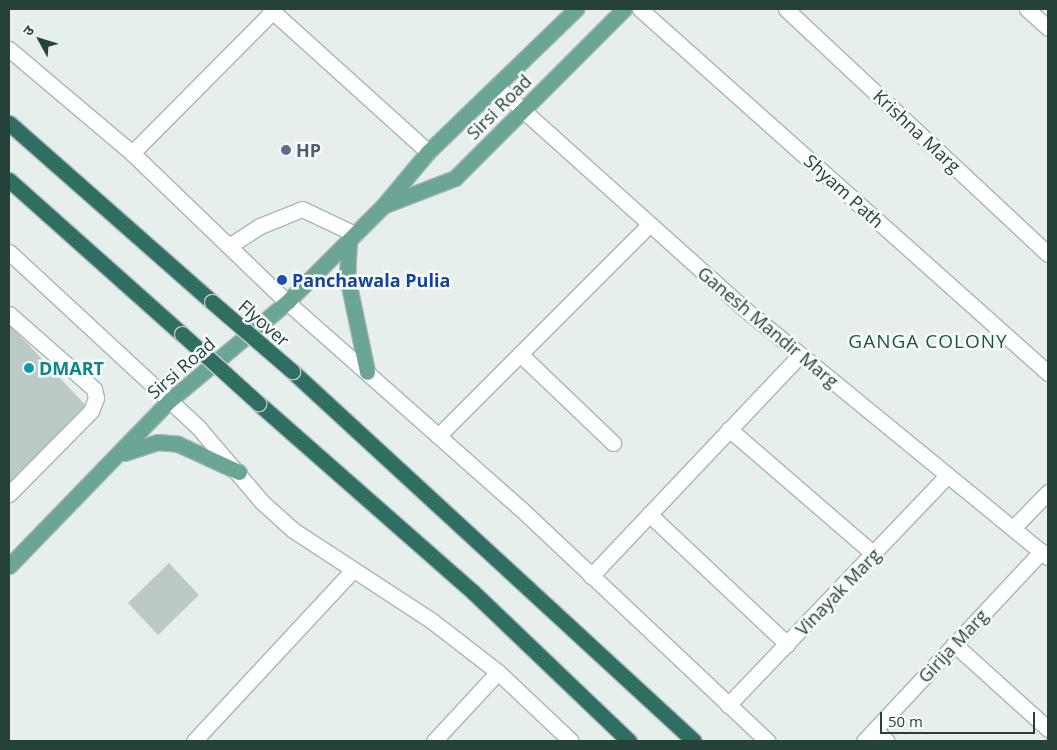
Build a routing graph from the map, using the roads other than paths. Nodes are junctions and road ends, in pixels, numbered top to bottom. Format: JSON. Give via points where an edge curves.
{"nodes":[{"id":1,"x":576,"y":9,"type":"edge"},
{"id":2,"x":624,"y":9,"type":"edge"},
{"id":3,"x":640,"y":9,"type":"edge"},
{"id":4,"x":786,"y":9,"type":"edge"},
{"id":5,"x":1027,"y":9,"type":"edge"},
{"id":6,"x":273,"y":10,"type":"edge"},
{"id":7,"x":1048,"y":28,"type":"edge"},
{"id":8,"x":9,"y":50,"type":"edge"},
{"id":9,"x":496,"y":86,"type":"junction"},
{"id":10,"x":522,"y":109,"type":"junction"},
{"id":11,"x":9,"y":123,"type":"edge"},
{"id":12,"x":428,"y":152,"type":"junction"},
{"id":13,"x":132,"y":153,"type":"junction"},
{"id":14,"x":9,"y":180,"type":"edge"},
{"id":15,"x":384,"y":206,"type":"junction"},
{"id":16,"x":649,"y":225,"type":"junction"},
{"id":17,"x":352,"y":237,"type":"junction"},
{"id":18,"x":229,"y":246,"type":"junction"},
{"id":19,"x":9,"y":252,"type":"edge"},
{"id":20,"x":1048,"y":254,"type":"edge"},
{"id":21,"x":286,"y":302,"type":"junction"},
{"id":22,"x":9,"y":314,"type":"edge"},
{"id":23,"x":520,"y":354,"type":"junction"},
{"id":24,"x":800,"y":355,"type":"junction"},
{"id":25,"x":367,"y":372,"type":"junction"},
{"id":26,"x":1048,"y":374,"type":"edge"},
{"id":27,"x":170,"y":400,"type":"junction"},
{"id":28,"x":729,"y":429,"type":"junction"},
{"id":29,"x":438,"y":436,"type":"junction"},
{"id":30,"x":613,"y":443,"type":"dead end"},
{"id":31,"x":115,"y":458,"type":"junction"},
{"id":32,"x":239,"y":472,"type":"junction"},
{"id":33,"x":946,"y":477,"type":"junction"},
{"id":34,"x":1048,"y":492,"type":"edge"},
{"id":35,"x":9,"y":494,"type":"edge"},
{"id":36,"x":649,"y":514,"type":"junction"},
{"id":37,"x":1014,"y":527,"type":"junction"},
{"id":38,"x":874,"y":554,"type":"junction"},
{"id":39,"x":1045,"y":554,"type":"edge"},
{"id":40,"x":9,"y":566,"type":"edge"},
{"id":41,"x":352,"y":571,"type":"junction"},
{"id":42,"x":590,"y":576,"type":"junction"},
{"id":43,"x":787,"y":644,"type":"junction"},
{"id":44,"x":954,"y":644,"type":"junction"},
{"id":45,"x":498,"y":672,"type":"junction"},
{"id":46,"x":728,"y":705,"type":"junction"},
{"id":47,"x":1048,"y":729,"type":"edge"},
{"id":48,"x":875,"y":730,"type":"junction"},
{"id":49,"x":194,"y":741,"type":"edge"},
{"id":50,"x":434,"y":741,"type":"edge"},
{"id":51,"x":571,"y":741,"type":"edge"},
{"id":52,"x":629,"y":741,"type":"edge"},
{"id":53,"x":694,"y":741,"type":"edge"},
{"id":54,"x":767,"y":741,"type":"edge"},
{"id":55,"x":864,"y":741,"type":"edge"},
{"id":56,"x":888,"y":741,"type":"edge"}],
"edges":[{"from":1,"to":9,"type":"main road","name":"Sirsi Road"},
{"from":2,"to":10,"type":"main road","name":"Sirsi Road"},
{"from":3,"to":26,"type":"street","name":"Shyam Path"},
{"from":4,"to":20,"type":"street","name":"Krishna Marg"},
{"from":5,"to":7,"type":"street"},
{"from":6,"to":12,"type":"street"},
{"from":6,"to":13,"type":"street"},
{"from":8,"to":13,"type":"street"},
{"from":9,"to":10,"type":"street","name":"Ganesh Mandir Marg"},
{"from":9,"to":12,"type":"main road","name":"Sirsi Road"},
{"from":10,"to":15,"type":"main road","name":"Sirsi Road","via":[[455,178]]},
{"from":10,"to":16,"type":"street","name":"Ganesh Mandir Marg"},
{"from":11,"to":53,"type":"highway","name":"Flyover","bridge":true,"via":[[292,372]]},
{"from":12,"to":15,"type":"main road","name":"Sirsi Road"},
{"from":13,"to":18,"type":"street"},
{"from":14,"to":52,"type":"highway","bridge":true,"via":[[473,592]]},
{"from":15,"to":17,"type":"main road","name":"Sirsi Road"},
{"from":16,"to":23,"type":"street"},
{"from":16,"to":24,"type":"street","name":"Ganesh Mandir Marg"},
{"from":17,"to":18,"type":"street","via":[[302,209],[260,226]]},
{"from":17,"to":21,"type":"main road","name":"Sirsi Road"},
{"from":17,"to":25,"type":"main road","via":[[348,276]]},
{"from":18,"to":21,"type":"street"},
{"from":19,"to":27,"type":"street"},
{"from":21,"to":25,"type":"street"},
{"from":21,"to":27,"type":"main road","name":"Sirsi Road"},
{"from":22,"to":35,"type":"street","via":[[94,389],[96,398],[91,412]]},
{"from":23,"to":29,"type":"street"},
{"from":23,"to":30,"type":"street"},
{"from":24,"to":28,"type":"street"},
{"from":24,"to":33,"type":"street","name":"Ganesh Mandir Marg"},
{"from":25,"to":29,"type":"street"},
{"from":27,"to":31,"type":"main road","name":"Sirsi Road"},
{"from":27,"to":32,"type":"street"},
{"from":28,"to":36,"type":"street"},
{"from":28,"to":38,"type":"street"},
{"from":29,"to":42,"type":"street"},
{"from":31,"to":32,"type":"main road","via":[[136,446],[178,444]]},
{"from":31,"to":40,"type":"main road","name":"Sirsi Road"},
{"from":32,"to":41,"type":"street","via":[[293,530]]},
{"from":33,"to":37,"type":"street","name":"Ganesh Mandir Marg"},
{"from":33,"to":38,"type":"street","name":"Vinayak Marg"},
{"from":34,"to":37,"type":"street"},
{"from":36,"to":42,"type":"street"},
{"from":36,"to":43,"type":"street"},
{"from":37,"to":39,"type":"street","name":"Ganesh Mandir Marg"},
{"from":38,"to":43,"type":"street","name":"Vinayak Marg"},
{"from":39,"to":44,"type":"street","name":"Girija Marg"},
{"from":41,"to":45,"type":"street","via":[[432,621]]},
{"from":41,"to":49,"type":"street"},
{"from":42,"to":46,"type":"street"},
{"from":43,"to":46,"type":"street","name":"Vinayak Marg"},
{"from":44,"to":47,"type":"street"},
{"from":44,"to":48,"type":"street","name":"Girija Marg"},
{"from":45,"to":50,"type":"street"},
{"from":45,"to":51,"type":"street"},
{"from":46,"to":54,"type":"street"},
{"from":48,"to":55,"type":"street","name":"Girija Marg"},
{"from":48,"to":56,"type":"street"}]}
